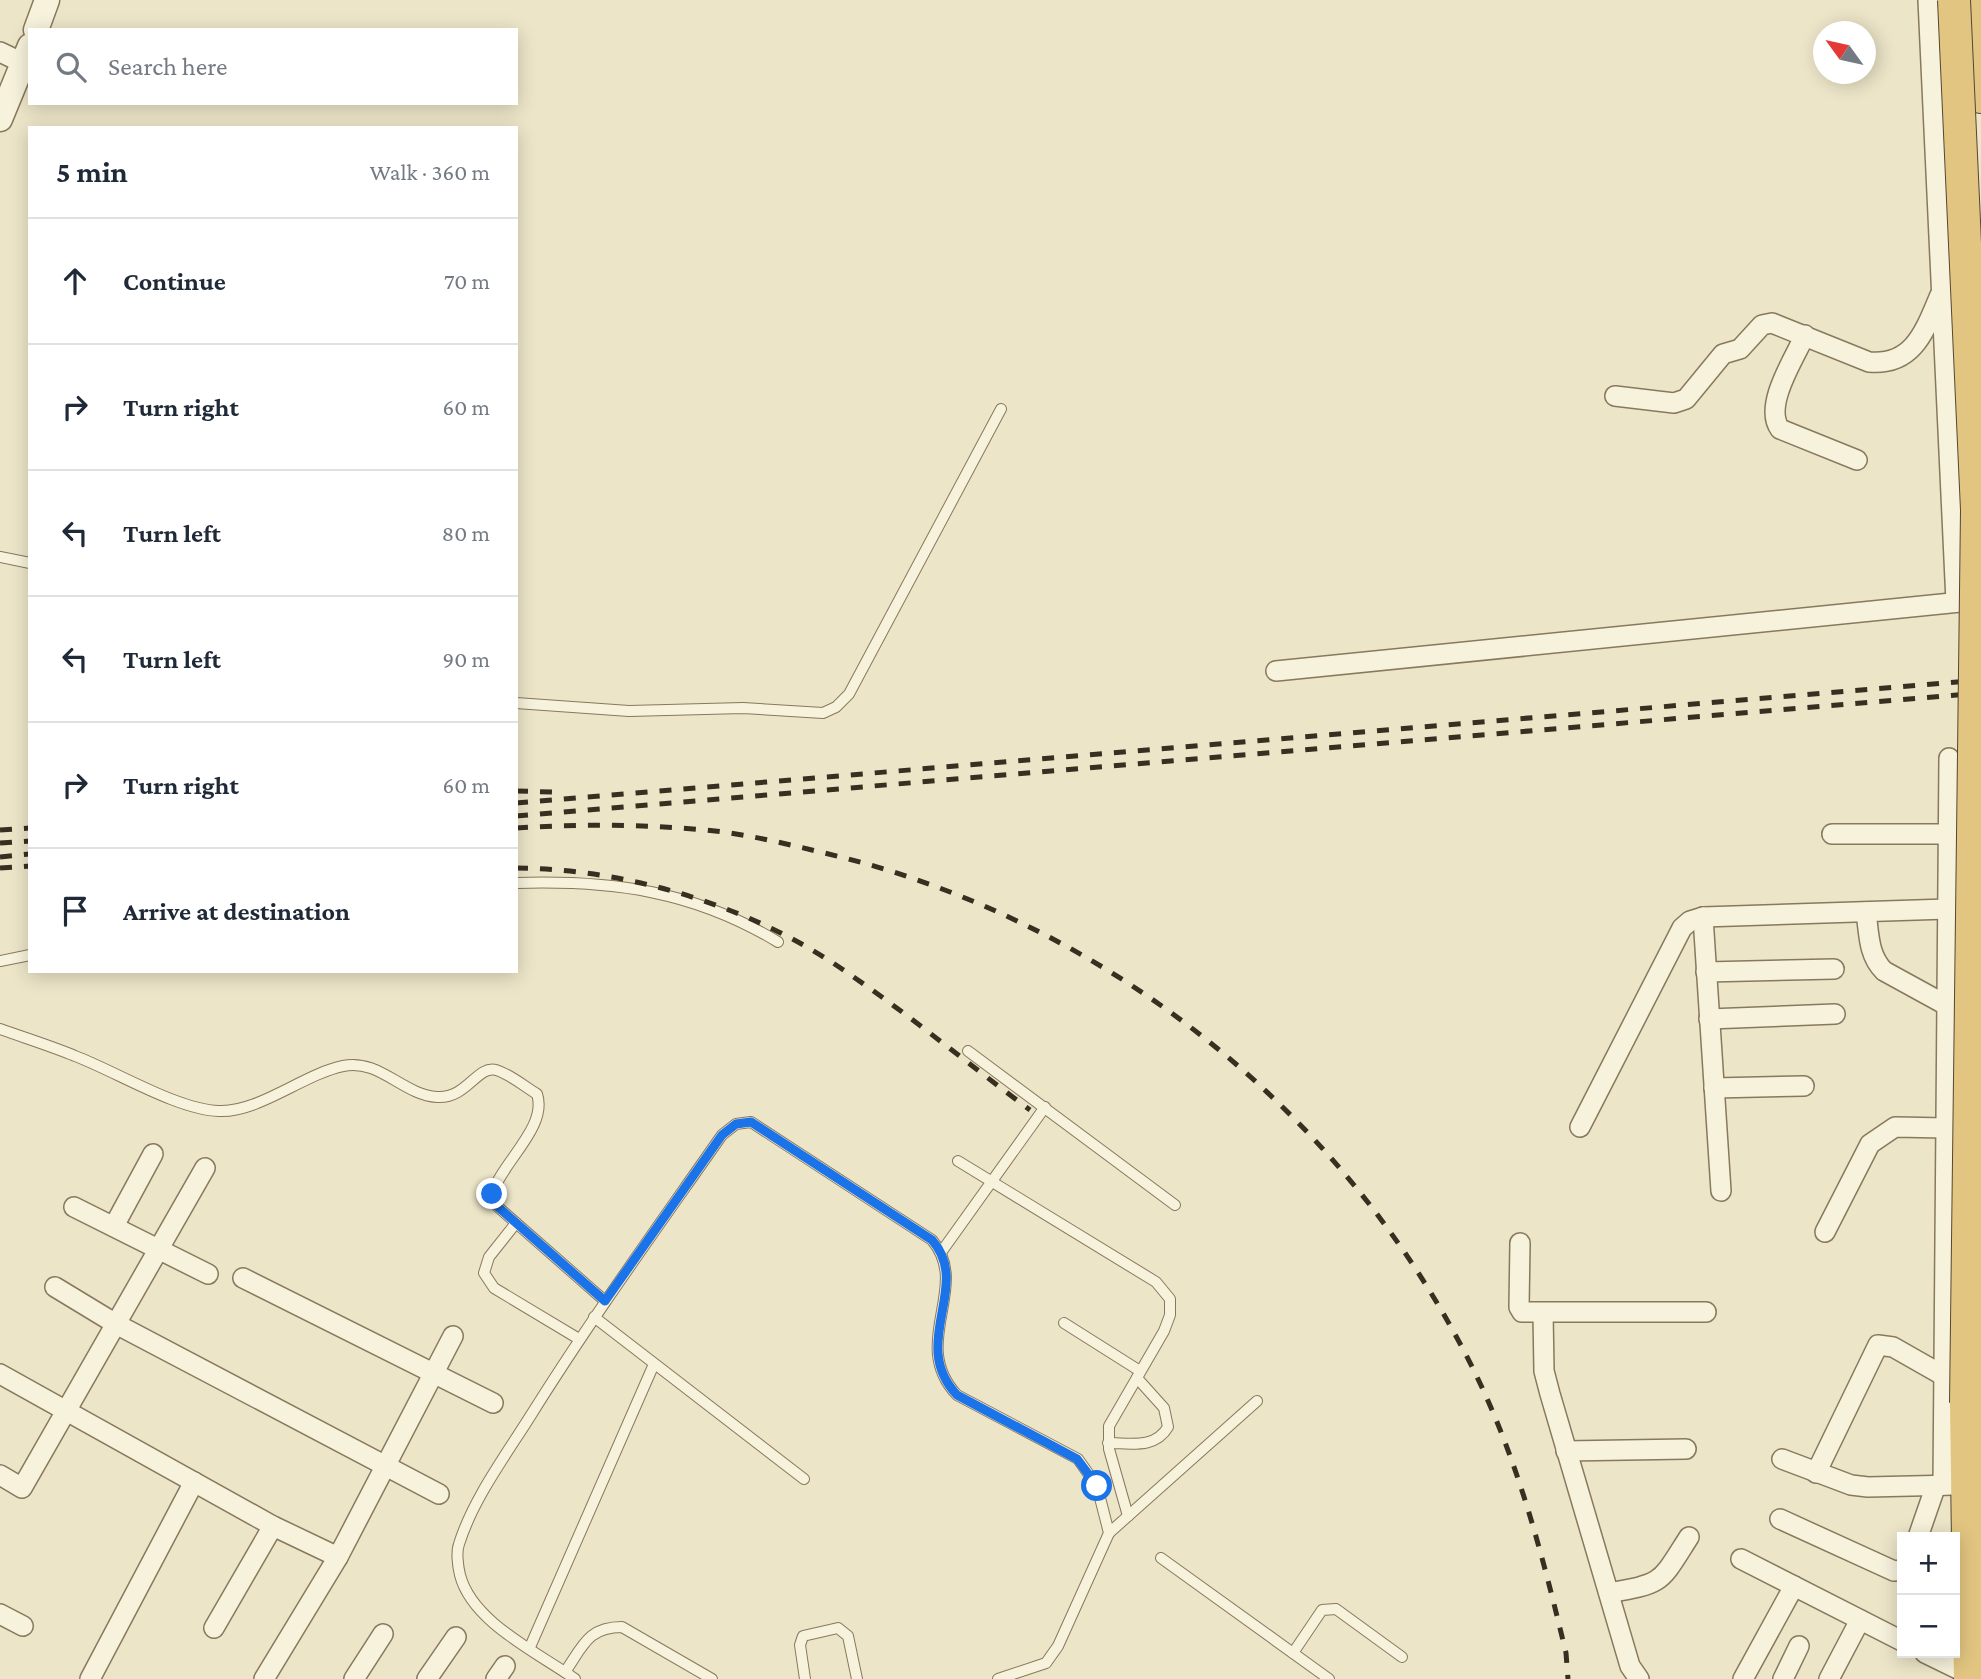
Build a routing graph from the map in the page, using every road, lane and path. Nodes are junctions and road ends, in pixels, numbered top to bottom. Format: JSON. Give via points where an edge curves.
{"nodes":[{"id":1,"x":47,"y":0,"type":"edge"},
{"id":2,"x":1928,"y":0,"type":"edge"},
{"id":3,"x":1954,"y":0,"type":"edge"},
{"id":4,"x":1977,"y":0,"type":"edge"},
{"id":5,"x":37,"y":28,"type":"edge"},
{"id":6,"x":0,"y":52,"type":"edge"},
{"id":7,"x":26,"y":55,"type":"edge"},
{"id":8,"x":1981,"y":97,"type":"edge"},
{"id":9,"x":0,"y":119,"type":"edge"},
{"id":10,"x":1943,"y":288,"type":"junction"},
{"id":11,"x":1805,"y":335,"type":"junction"},
{"id":12,"x":1615,"y":396,"type":"dead end"},
{"id":13,"x":1001,"y":409,"type":"dead end"},
{"id":14,"x":1857,"y":460,"type":"dead end"},
{"id":15,"x":0,"y":557,"type":"edge"},
{"id":16,"x":28,"y":563,"type":"edge"},
{"id":17,"x":1981,"y":600,"type":"edge"},
{"id":18,"x":1955,"y":602,"type":"junction"},
{"id":19,"x":1276,"y":671,"type":"dead end"},
{"id":20,"x":518,"y":703,"type":"edge"},
{"id":21,"x":1949,"y":758,"type":"dead end"},
{"id":22,"x":1832,"y":834,"type":"dead end"},
{"id":23,"x":1947,"y":834,"type":"junction"},
{"id":24,"x":518,"y":883,"type":"edge"},
{"id":25,"x":1947,"y":909,"type":"junction"},
{"id":26,"x":1866,"y":912,"type":"junction"},
{"id":27,"x":1703,"y":917,"type":"junction"},
{"id":28,"x":778,"y":942,"type":"dead end"},
{"id":29,"x":28,"y":955,"type":"edge"},
{"id":30,"x":0,"y":961,"type":"edge"},
{"id":31,"x":1834,"y":969,"type":"dead end"},
{"id":32,"x":1706,"y":972,"type":"junction"},
{"id":33,"x":1946,"y":1005,"type":"junction"},
{"id":34,"x":1835,"y":1014,"type":"dead end"},
{"id":35,"x":1709,"y":1019,"type":"junction"},
{"id":36,"x":0,"y":1029,"type":"edge"},
{"id":37,"x":968,"y":1051,"type":"dead end"},
{"id":38,"x":1804,"y":1086,"type":"dead end"},
{"id":39,"x":1714,"y":1088,"type":"junction"},
{"id":40,"x":1045,"y":1107,"type":"junction"},
{"id":41,"x":1580,"y":1127,"type":"dead end"},
{"id":42,"x":1946,"y":1128,"type":"junction"},
{"id":43,"x":153,"y":1154,"type":"dead end"},
{"id":44,"x":958,"y":1161,"type":"dead end"},
{"id":45,"x":205,"y":1168,"type":"dead end"},
{"id":46,"x":989,"y":1183,"type":"junction"},
{"id":47,"x":1721,"y":1191,"type":"dead end"},
{"id":48,"x":1175,"y":1205,"type":"dead end"},
{"id":49,"x":74,"y":1208,"type":"dead end"},
{"id":50,"x":516,"y":1223,"type":"junction"},
{"id":51,"x":114,"y":1226,"type":"junction"},
{"id":52,"x":1825,"y":1232,"type":"dead end"},
{"id":53,"x":1520,"y":1243,"type":"dead end"},
{"id":54,"x":159,"y":1248,"type":"junction"},
{"id":55,"x":942,"y":1251,"type":"junction"},
{"id":56,"x":208,"y":1274,"type":"dead end"},
{"id":57,"x":243,"y":1278,"type":"dead end"},
{"id":58,"x":55,"y":1287,"type":"dead end"},
{"id":59,"x":605,"y":1301,"type":"junction"},
{"id":60,"x":1706,"y":1312,"type":"dead end"},
{"id":61,"x":1543,"y":1313,"type":"junction"},
{"id":62,"x":594,"y":1317,"type":"junction"},
{"id":63,"x":1064,"y":1323,"type":"dead end"},
{"id":64,"x":116,"y":1324,"type":"junction"},
{"id":65,"x":453,"y":1336,"type":"dead end"},
{"id":66,"x":579,"y":1339,"type":"junction"},
{"id":67,"x":654,"y":1364,"type":"junction"},
{"id":68,"x":0,"y":1374,"type":"edge"},
{"id":69,"x":1139,"y":1374,"type":"junction"},
{"id":70,"x":433,"y":1375,"type":"junction"},
{"id":71,"x":1944,"y":1376,"type":"junction"},
{"id":72,"x":1257,"y":1401,"type":"dead end"},
{"id":73,"x":493,"y":1403,"type":"dead end"},
{"id":74,"x":66,"y":1411,"type":"junction"},
{"id":75,"x":1108,"y":1443,"type":"junction"},
{"id":76,"x":1686,"y":1449,"type":"dead end"},
{"id":77,"x":1566,"y":1451,"type":"junction"},
{"id":78,"x":1782,"y":1459,"type":"dead end"},
{"id":79,"x":386,"y":1464,"type":"junction"},
{"id":80,"x":1816,"y":1473,"type":"junction"},
{"id":81,"x":0,"y":1475,"type":"edge"},
{"id":82,"x":804,"y":1479,"type":"dead end"},
{"id":83,"x":194,"y":1482,"type":"junction"},
{"id":84,"x":1957,"y":1485,"type":"edge"},
{"id":85,"x":439,"y":1494,"type":"dead end"},
{"id":86,"x":1128,"y":1516,"type":"junction"},
{"id":87,"x":1780,"y":1519,"type":"dead end"},
{"id":88,"x":273,"y":1526,"type":"junction"},
{"id":89,"x":1922,"y":1532,"type":"edge"},
{"id":90,"x":1108,"y":1533,"type":"junction"},
{"id":91,"x":1689,"y":1537,"type":"dead end"},
{"id":92,"x":338,"y":1557,"type":"junction"},
{"id":93,"x":1161,"y":1558,"type":"dead end"},
{"id":94,"x":1741,"y":1559,"type":"dead end"},
{"id":95,"x":1897,"y":1571,"type":"edge"},
{"id":96,"x":1794,"y":1586,"type":"junction"},
{"id":97,"x":1609,"y":1593,"type":"junction"},
{"id":98,"x":0,"y":1614,"type":"edge"},
{"id":99,"x":1860,"y":1620,"type":"junction"},
{"id":100,"x":23,"y":1626,"type":"dead end"},
{"id":101,"x":214,"y":1628,"type":"dead end"},
{"id":102,"x":383,"y":1634,"type":"dead end"},
{"id":103,"x":456,"y":1637,"type":"dead end"},
{"id":104,"x":1897,"y":1638,"type":"edge"},
{"id":105,"x":1799,"y":1646,"type":"dead end"},
{"id":106,"x":530,"y":1647,"type":"junction"},
{"id":107,"x":1293,"y":1653,"type":"junction"},
{"id":108,"x":1402,"y":1657,"type":"dead end"},
{"id":109,"x":1934,"y":1658,"type":"edge"},
{"id":110,"x":565,"y":1672,"type":"junction"},
{"id":111,"x":1970,"y":1677,"type":"edge"},
{"id":112,"x":90,"y":1679,"type":"edge"},
{"id":113,"x":264,"y":1679,"type":"edge"},
{"id":114,"x":354,"y":1679,"type":"edge"},
{"id":115,"x":427,"y":1679,"type":"edge"},
{"id":116,"x":575,"y":1679,"type":"edge"},
{"id":117,"x":712,"y":1679,"type":"edge"},
{"id":118,"x":805,"y":1679,"type":"edge"},
{"id":119,"x":857,"y":1679,"type":"edge"},
{"id":120,"x":998,"y":1679,"type":"edge"},
{"id":121,"x":1329,"y":1679,"type":"edge"},
{"id":122,"x":1639,"y":1679,"type":"edge"},
{"id":123,"x":1743,"y":1679,"type":"edge"},
{"id":124,"x":1783,"y":1679,"type":"edge"},
{"id":125,"x":1829,"y":1679,"type":"edge"}],
"edges":[{"from":1,"to":5,"type":"street"},
{"from":2,"to":10,"type":"street"},
{"from":3,"to":84,"type":"highway","bridge":true,"via":[[1977,510],[1966,1403]]},
{"from":4,"to":8,"type":"highway"},
{"from":6,"to":7,"type":"street"},
{"from":7,"to":9,"type":"street"},
{"from":10,"to":11,"type":"street","via":[[1916,347],[1904,357],[1869,362]]},
{"from":10,"to":18,"type":"street"},
{"from":11,"to":12,"type":"street","via":[[1782,325],[1762,325],[1749,342],[1723,354],[1686,399],[1674,403]]},
{"from":11,"to":14,"type":"street","via":[[1773,406],[1773,420],[1780,429]]},
{"from":13,"to":20,"type":"lane","via":[[849,694],[836,707],[823,713],[743,708],[629,711]]},
{"from":15,"to":16,"type":"lane"},
{"from":17,"to":18,"type":"street"},
{"from":18,"to":19,"type":"street"},
{"from":21,"to":23,"type":"street"},
{"from":22,"to":23,"type":"street"},
{"from":23,"to":25,"type":"street"},
{"from":24,"to":28,"type":"lane","via":[[636,887],[710,907]]},
{"from":25,"to":26,"type":"street"},
{"from":25,"to":33,"type":"street"},
{"from":26,"to":27,"type":"street"},
{"from":26,"to":33,"type":"street","via":[[1876,963]]},
{"from":27,"to":32,"type":"street"},
{"from":27,"to":41,"type":"street","via":[[1682,928]]},
{"from":29,"to":30,"type":"lane"},
{"from":31,"to":32,"type":"street"},
{"from":32,"to":35,"type":"street"},
{"from":33,"to":42,"type":"street"},
{"from":34,"to":35,"type":"street"},
{"from":35,"to":39,"type":"street"},
{"from":36,"to":50,"type":"lane","via":[[75,1055],[196,1108],[221,1112],[345,1065],[370,1066],[422,1095],[438,1097],[454,1096],[486,1070],[496,1070],[537,1094],[541,1106],[538,1121],[492,1194],[498,1207]]},
{"from":37,"to":40,"type":"lane"},
{"from":38,"to":39,"type":"street"},
{"from":39,"to":47,"type":"street"},
{"from":40,"to":46,"type":"lane"},
{"from":40,"to":48,"type":"lane"},
{"from":42,"to":52,"type":"street","via":[[1895,1126],[1870,1144]]},
{"from":42,"to":71,"type":"street"},
{"from":43,"to":51,"type":"street"},
{"from":44,"to":46,"type":"lane"},
{"from":45,"to":54,"type":"street"},
{"from":46,"to":55,"type":"lane"},
{"from":46,"to":69,"type":"lane","via":[[1156,1282],[1170,1299],[1164,1331]]},
{"from":49,"to":51,"type":"street"},
{"from":50,"to":59,"type":"lane"},
{"from":50,"to":66,"type":"lane","via":[[489,1257],[484,1273],[494,1288]]},
{"from":51,"to":54,"type":"street"},
{"from":53,"to":61,"type":"street","via":[[1519,1307],[1528,1313]]},
{"from":54,"to":56,"type":"street"},
{"from":54,"to":64,"type":"street"},
{"from":55,"to":59,"type":"lane","via":[[763,1128],[751,1122],[736,1124],[722,1135]]},
{"from":55,"to":90,"type":"lane","via":[[946,1278],[936,1360],[943,1381],[957,1395],[1077,1459],[1097,1486]]},
{"from":57,"to":70,"type":"street"},
{"from":58,"to":64,"type":"street"},
{"from":59,"to":62,"type":"lane"},
{"from":60,"to":61,"type":"street"},
{"from":61,"to":77,"type":"street","via":[[1544,1371]]},
{"from":62,"to":66,"type":"lane"},
{"from":62,"to":67,"type":"lane"},
{"from":63,"to":69,"type":"lane"},
{"from":64,"to":74,"type":"street"},
{"from":64,"to":79,"type":"street"},
{"from":65,"to":70,"type":"street"},
{"from":66,"to":106,"type":"lane","via":[[518,1435],[457,1547],[459,1574],[468,1597],[485,1619]]},
{"from":67,"to":82,"type":"lane"},
{"from":67,"to":106,"type":"lane"},
{"from":68,"to":74,"type":"street"},
{"from":69,"to":75,"type":"lane","via":[[1109,1426]]},
{"from":69,"to":75,"type":"lane","via":[[1164,1408],[1168,1427],[1161,1439],[1153,1442]]},
{"from":70,"to":73,"type":"street"},
{"from":70,"to":79,"type":"street"},
{"from":71,"to":80,"type":"street","via":[[1893,1347],[1878,1345]]},
{"from":71,"to":84,"type":"street"},
{"from":72,"to":86,"type":"lane"},
{"from":74,"to":81,"type":"street","via":[[22,1488]]},
{"from":74,"to":83,"type":"street"},
{"from":75,"to":86,"type":"lane"},
{"from":76,"to":77,"type":"street"},
{"from":77,"to":97,"type":"street"},
{"from":78,"to":80,"type":"street"},
{"from":79,"to":85,"type":"street"},
{"from":79,"to":92,"type":"street"},
{"from":80,"to":84,"type":"street","via":[[1868,1487]]},
{"from":83,"to":88,"type":"street"},
{"from":83,"to":112,"type":"street"},
{"from":84,"to":89,"type":"street"},
{"from":84,"to":111,"type":"highway"},
{"from":86,"to":90,"type":"lane"},
{"from":87,"to":95,"type":"street"},
{"from":88,"to":92,"type":"street"},
{"from":88,"to":101,"type":"street"},
{"from":90,"to":120,"type":"lane","via":[[1058,1646],[1046,1663]]},
{"from":91,"to":97,"type":"street","via":[[1665,1574],[1652,1585]]},
{"from":92,"to":113,"type":"street"},
{"from":93,"to":107,"type":"lane"},
{"from":94,"to":96,"type":"street"},
{"from":96,"to":99,"type":"street"},
{"from":96,"to":123,"type":"street"},
{"from":97,"to":122,"type":"street","via":[[1630,1667]]},
{"from":98,"to":100,"type":"street"},
{"from":99,"to":104,"type":"street"},
{"from":99,"to":125,"type":"street"},
{"from":102,"to":114,"type":"street"},
{"from":103,"to":115,"type":"street"},
{"from":105,"to":124,"type":"street"},
{"from":106,"to":110,"type":"lane"},
{"from":107,"to":108,"type":"lane","via":[[1322,1610],[1329,1608]]},
{"from":107,"to":121,"type":"lane"},
{"from":109,"to":111,"type":"street"},
{"from":110,"to":116,"type":"lane"},
{"from":110,"to":117,"type":"lane","via":[[594,1632],[622,1627]]},
{"from":118,"to":119,"type":"lane","via":[[803,1636],[838,1628],[848,1636]]}]}
